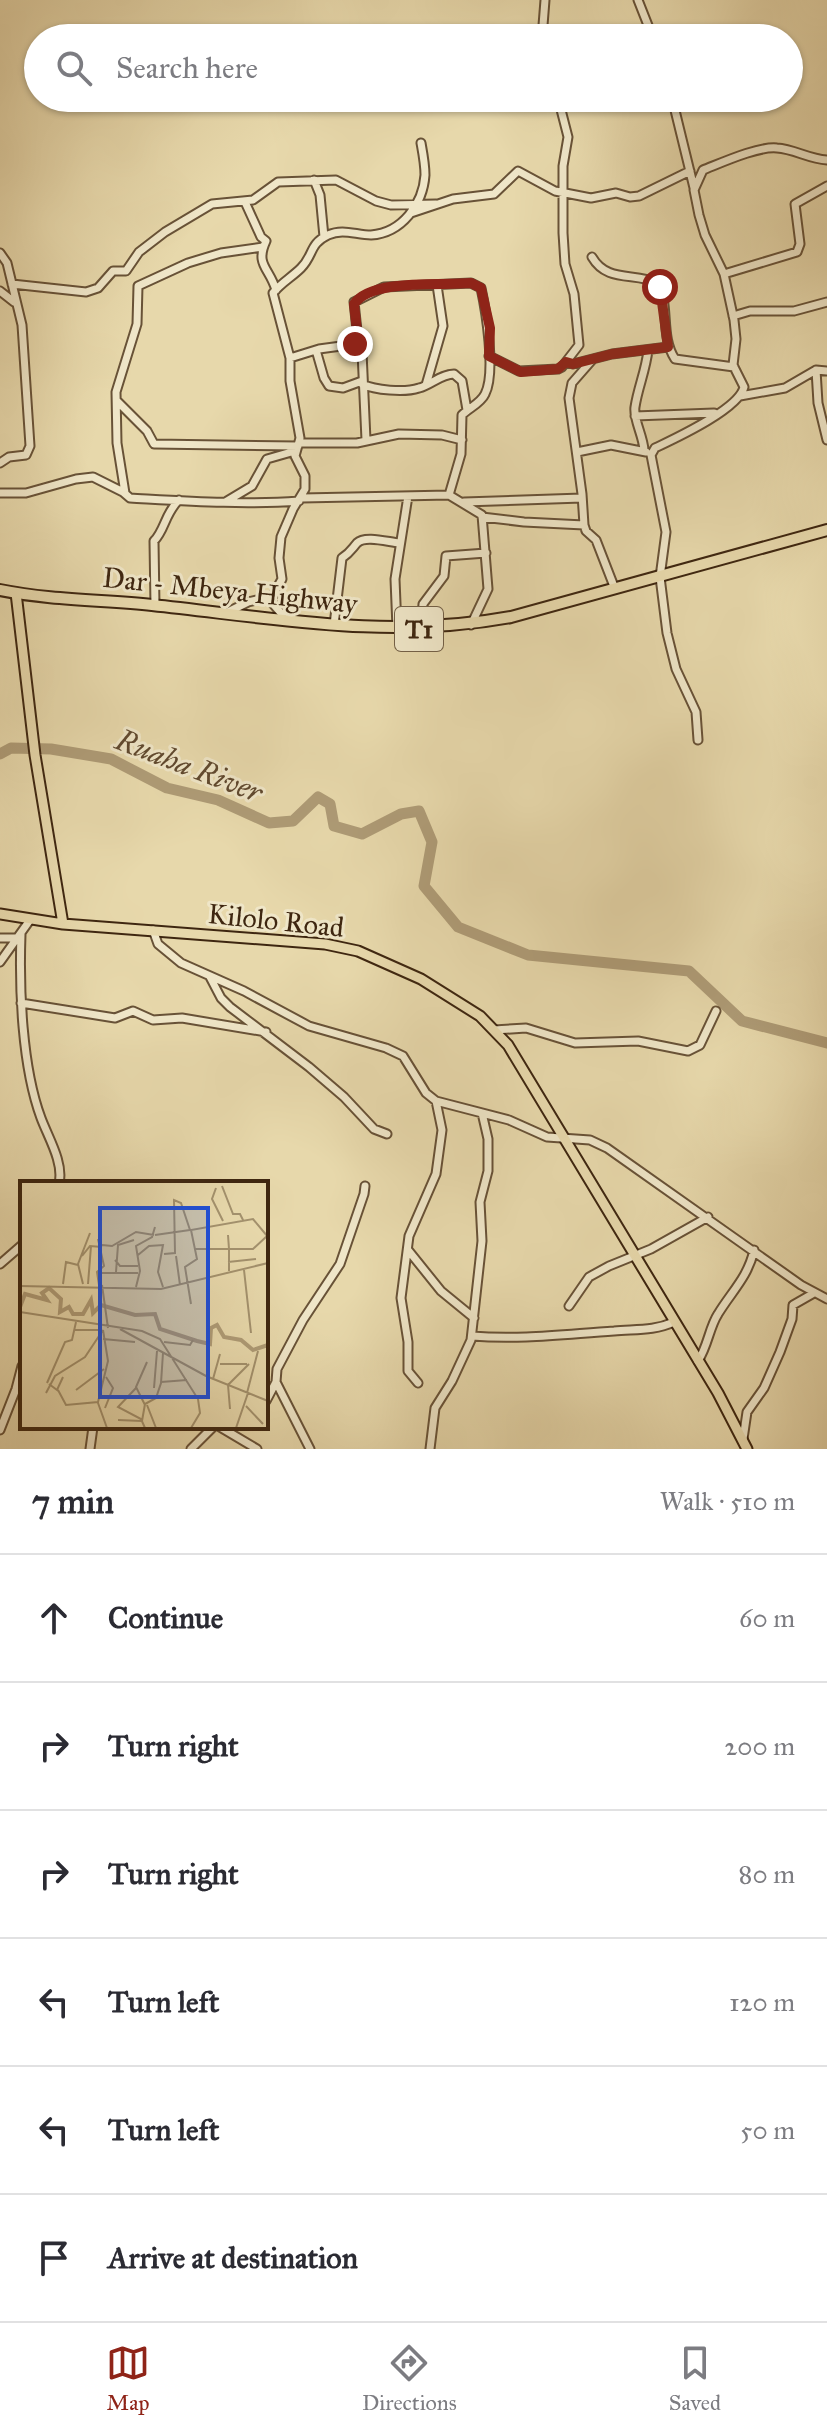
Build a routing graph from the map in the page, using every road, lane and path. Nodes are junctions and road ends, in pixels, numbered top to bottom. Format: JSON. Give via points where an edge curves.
{"nodes":[{"id":1,"x":545,"y":0,"type":"edge"},
{"id":2,"x":638,"y":0,"type":"edge"},
{"id":3,"x":543,"y":24,"type":"edge"},
{"id":4,"x":647,"y":24,"type":"edge"},
{"id":5,"x":562,"y":112,"type":"edge"},
{"id":6,"x":675,"y":112,"type":"edge"},
{"id":7,"x":421,"y":143,"type":"dead end"},
{"id":8,"x":827,"y":160,"type":"edge"},
{"id":9,"x":690,"y":171,"type":"junction"},
{"id":10,"x":314,"y":180,"type":"junction"},
{"id":11,"x":827,"y":186,"type":"edge"},
{"id":12,"x":694,"y":190,"type":"junction"},
{"id":13,"x":563,"y":193,"type":"junction"},
{"id":14,"x":245,"y":202,"type":"junction"},
{"id":15,"x":413,"y":209,"type":"junction"},
{"id":16,"x":324,"y":237,"type":"junction"},
{"id":17,"x":263,"y":247,"type":"junction"},
{"id":18,"x":0,"y":253,"type":"edge"},
{"id":19,"x":592,"y":257,"type":"dead end"},
{"id":20,"x":724,"y":274,"type":"junction"},
{"id":21,"x":12,"y":284,"type":"junction"},
{"id":22,"x":437,"y":285,"type":"junction"},
{"id":23,"x":276,"y":290,"type":"junction"},
{"id":24,"x":0,"y":291,"type":"edge"},
{"id":25,"x":827,"y":302,"type":"edge"},
{"id":26,"x":16,"y":304,"type":"junction"},
{"id":27,"x":733,"y":316,"type":"junction"},
{"id":28,"x":358,"y":340,"type":"junction"},
{"id":29,"x":668,"y":347,"type":"junction"},
{"id":30,"x":316,"y":350,"type":"junction"},
{"id":31,"x":648,"y":350,"type":"junction"},
{"id":32,"x":489,"y":356,"type":"junction"},
{"id":33,"x":290,"y":358,"type":"junction"},
{"id":34,"x":593,"y":359,"type":"junction"},
{"id":35,"x":566,"y":362,"type":"junction"},
{"id":36,"x":734,"y":367,"type":"junction"},
{"id":37,"x":816,"y":370,"type":"junction"},
{"id":38,"x":827,"y":371,"type":"edge"},
{"id":39,"x":362,"y":383,"type":"junction"},
{"id":40,"x":426,"y":385,"type":"junction"},
{"id":41,"x":740,"y":396,"type":"junction"},
{"id":42,"x":117,"y":401,"type":"junction"},
{"id":43,"x":467,"y":410,"type":"junction"},
{"id":44,"x":716,"y":413,"type":"junction"},
{"id":45,"x":635,"y":416,"type":"junction"},
{"id":46,"x":366,"y":440,"type":"junction"},
{"id":47,"x":462,"y":440,"type":"junction"},
{"id":48,"x":827,"y":440,"type":"edge"},
{"id":49,"x":297,"y":447,"type":"junction"},
{"id":50,"x":577,"y":452,"type":"junction"},
{"id":51,"x":647,"y":453,"type":"junction"},
{"id":52,"x":0,"y":463,"type":"edge"},
{"id":53,"x":0,"y":493,"type":"edge"},
{"id":54,"x":125,"y":493,"type":"junction"},
{"id":55,"x":449,"y":495,"type":"junction"},
{"id":56,"x":408,"y":496,"type":"junction"},
{"id":57,"x":582,"y":498,"type":"junction"},
{"id":58,"x":301,"y":499,"type":"junction"},
{"id":59,"x":179,"y":500,"type":"junction"},
{"id":60,"x":227,"y":501,"type":"junction"},
{"id":61,"x":462,"y":502,"type":"junction"},
{"id":62,"x":482,"y":517,"type":"junction"},
{"id":63,"x":584,"y":525,"type":"junction"},
{"id":64,"x":827,"y":530,"type":"edge"},
{"id":65,"x":399,"y":543,"type":"junction"},
{"id":66,"x":486,"y":553,"type":"junction"},
{"id":67,"x":660,"y":577,"type":"junction"},
{"id":68,"x":615,"y":589,"type":"junction"},
{"id":69,"x":0,"y":590,"type":"edge"},
{"id":70,"x":16,"y":593,"type":"junction"},
{"id":71,"x":273,"y":596,"type":"junction"},
{"id":72,"x":155,"y":606,"type":"junction"},
{"id":73,"x":223,"y":614,"type":"junction"},
{"id":74,"x":287,"y":620,"type":"junction"},
{"id":75,"x":334,"y":625,"type":"junction"},
{"id":76,"x":471,"y":625,"type":"junction"},
{"id":77,"x":421,"y":628,"type":"junction"},
{"id":78,"x":397,"y":629,"type":"junction"},
{"id":79,"x":698,"y":740,"type":"dead end"},
{"id":80,"x":0,"y":914,"type":"edge"},
{"id":81,"x":30,"y":920,"type":"junction"},
{"id":82,"x":63,"y":924,"type":"junction"},
{"id":83,"x":153,"y":930,"type":"junction"},
{"id":84,"x":19,"y":936,"type":"junction"},
{"id":85,"x":0,"y":938,"type":"edge"},
{"id":86,"x":0,"y":962,"type":"edge"},
{"id":87,"x":210,"y":977,"type":"junction"},
{"id":88,"x":21,"y":1003,"type":"junction"},
{"id":89,"x":716,"y":1011,"type":"dead end"},
{"id":90,"x":494,"y":1030,"type":"junction"},
{"id":91,"x":266,"y":1032,"type":"junction"},
{"id":92,"x":436,"y":1101,"type":"junction"},
{"id":93,"x":482,"y":1113,"type":"junction"},
{"id":94,"x":387,"y":1134,"type":"dead end"},
{"id":95,"x":562,"y":1139,"type":"junction"},
{"id":96,"x":60,"y":1181,"type":"edge"},
{"id":97,"x":365,"y":1186,"type":"dead end"},
{"id":98,"x":708,"y":1217,"type":"junction"},
{"id":99,"x":20,"y":1247,"type":"edge"},
{"id":100,"x":408,"y":1250,"type":"junction"},
{"id":101,"x":754,"y":1250,"type":"junction"},
{"id":102,"x":636,"y":1256,"type":"junction"},
{"id":103,"x":0,"y":1264,"type":"edge"},
{"id":104,"x":814,"y":1293,"type":"junction"},
{"id":105,"x":827,"y":1299,"type":"edge"},
{"id":106,"x":569,"y":1306,"type":"dead end"},
{"id":107,"x":474,"y":1318,"type":"junction"},
{"id":108,"x":674,"y":1322,"type":"junction"},
{"id":109,"x":472,"y":1336,"type":"junction"},
{"id":110,"x":698,"y":1361,"type":"junction"},
{"id":111,"x":20,"y":1374,"type":"edge"},
{"id":112,"x":276,"y":1382,"type":"junction"},
{"id":113,"x":418,"y":1383,"type":"dead end"},
{"id":114,"x":268,"y":1397,"type":"edge"},
{"id":115,"x":93,"y":1429,"type":"edge"},
{"id":116,"x":211,"y":1429,"type":"edge"},
{"id":117,"x":223,"y":1429,"type":"edge"},
{"id":118,"x":0,"y":1430,"type":"edge"},
{"id":119,"x":745,"y":1444,"type":"edge"},
{"id":120,"x":90,"y":1449,"type":"edge"},
{"id":121,"x":191,"y":1449,"type":"edge"},
{"id":122,"x":257,"y":1449,"type":"edge"},
{"id":123,"x":310,"y":1449,"type":"edge"},
{"id":124,"x":430,"y":1449,"type":"edge"}],
"edges":[{"from":1,"to":3,"type":"street"},
{"from":2,"to":4,"type":"street"},
{"from":5,"to":13,"type":"street","via":[[568,137]]},
{"from":6,"to":9,"type":"street"},
{"from":7,"to":15,"type":"street","via":[[425,175]]},
{"from":8,"to":12,"type":"street","via":[[775,148],[758,151],[703,170]]},
{"from":9,"to":12,"type":"street"},
{"from":9,"to":13,"type":"street","via":[[636,197]]},
{"from":10,"to":14,"type":"street","via":[[278,182]]},
{"from":10,"to":15,"type":"street","via":[[336,180],[376,201]]},
{"from":10,"to":16,"type":"street","via":[[320,190]]},
{"from":11,"to":20,"type":"street","via":[[795,204],[797,252]]},
{"from":12,"to":20,"type":"street","via":[[703,228]]},
{"from":13,"to":15,"type":"street","via":[[518,171],[494,194]]},
{"from":13,"to":35,"type":"street","via":[[565,264],[579,344]]},
{"from":14,"to":17,"type":"street","via":[[266,241]]},
{"from":14,"to":21,"type":"street","via":[[215,203],[165,232],[139,252],[126,271],[113,271],[93,291]]},
{"from":15,"to":16,"type":"street","via":[[397,228]]},
{"from":16,"to":23,"type":"street"},
{"from":17,"to":23,"type":"street","via":[[262,265]]},
{"from":17,"to":42,"type":"street","via":[[188,263],[138,286],[139,315]]},
{"from":18,"to":21,"type":"street"},
{"from":19,"to":29,"type":"street","via":[[603,271],[658,283]]},
{"from":20,"to":27,"type":"street"},
{"from":21,"to":26,"type":"street"},
{"from":22,"to":28,"type":"street","via":[[384,287],[357,299]]},
{"from":22,"to":32,"type":"street","via":[[471,283],[481,288],[490,328]]},
{"from":22,"to":40,"type":"street","via":[[443,326]]},
{"from":23,"to":33,"type":"street"},
{"from":24,"to":26,"type":"street"},
{"from":25,"to":27,"type":"street","via":[[794,311]]},
{"from":26,"to":52,"type":"street","via":[[30,446],[26,455]]},
{"from":27,"to":36,"type":"street"},
{"from":28,"to":30,"type":"street"},
{"from":28,"to":39,"type":"street"},
{"from":29,"to":31,"type":"street"},
{"from":29,"to":36,"type":"street","via":[[677,359]]},
{"from":30,"to":33,"type":"street"},
{"from":30,"to":39,"type":"street","via":[[329,386]]},
{"from":31,"to":34,"type":"street"},
{"from":31,"to":45,"type":"street"},
{"from":32,"to":35,"type":"street","via":[[521,372],[558,369]]},
{"from":32,"to":43,"type":"street","via":[[487,392]]},
{"from":33,"to":49,"type":"street"},
{"from":34,"to":35,"type":"street"},
{"from":34,"to":50,"type":"street","via":[[569,392]]},
{"from":36,"to":41,"type":"street","via":[[744,387]]},
{"from":37,"to":38,"type":"street"},
{"from":37,"to":41,"type":"street","via":[[785,388]]},
{"from":37,"to":48,"type":"street"},
{"from":39,"to":40,"type":"street","via":[[372,389]]},
{"from":39,"to":46,"type":"street"},
{"from":40,"to":43,"type":"street","via":[[446,374],[458,375]]},
{"from":41,"to":44,"type":"street"},
{"from":42,"to":49,"type":"street","via":[[154,444]]},
{"from":42,"to":54,"type":"street"},
{"from":43,"to":47,"type":"street"},
{"from":44,"to":45,"type":"street"},
{"from":44,"to":51,"type":"street"},
{"from":45,"to":51,"type":"street"},
{"from":46,"to":47,"type":"street","via":[[399,434]]},
{"from":46,"to":49,"type":"street"},
{"from":47,"to":55,"type":"street"},
{"from":49,"to":58,"type":"street","via":[[306,487]]},
{"from":49,"to":60,"type":"street","via":[[267,459],[252,486]]},
{"from":50,"to":51,"type":"street","via":[[611,445]]},
{"from":50,"to":57,"type":"street"},
{"from":51,"to":67,"type":"street","via":[[666,532]]},
{"from":53,"to":54,"type":"street","via":[[26,493],[93,477]]},
{"from":54,"to":59,"type":"street","via":[[130,498]]},
{"from":55,"to":56,"type":"street"},
{"from":55,"to":61,"type":"street"},
{"from":56,"to":58,"type":"street"},
{"from":56,"to":65,"type":"street"},
{"from":57,"to":61,"type":"street"},
{"from":57,"to":63,"type":"street"},
{"from":58,"to":60,"type":"street"},
{"from":58,"to":71,"type":"street","via":[[281,537],[282,579]]},
{"from":59,"to":60,"type":"street"},
{"from":59,"to":72,"type":"street","via":[[154,541]]},
{"from":61,"to":62,"type":"street"},
{"from":62,"to":63,"type":"street"},
{"from":62,"to":66,"type":"street"},
{"from":63,"to":68,"type":"street","via":[[596,540]]},
{"from":64,"to":67,"type":"highway","name":"Dar - Mbeya Highway","number":"T1"},
{"from":65,"to":75,"type":"street","via":[[364,540],[342,558]]},
{"from":65,"to":78,"type":"street"},
{"from":66,"to":76,"type":"street","via":[[488,592]]},
{"from":66,"to":77,"type":"street","via":[[446,556],[444,576],[423,604]]},
{"from":67,"to":68,"type":"highway","name":"Dar - Mbeya Highway","number":"T1"},
{"from":67,"to":79,"type":"street","via":[[672,654],[696,712]]},
{"from":68,"to":76,"type":"highway","name":"Dar - Mbeya Highway","number":"T1"},
{"from":69,"to":70,"type":"highway","name":"Dar - Mbeya Highway","number":"T1"},
{"from":70,"to":72,"type":"highway","name":"Dar - Mbeya Highway","number":"T1"},
{"from":70,"to":82,"type":"main road"},
{"from":71,"to":73,"type":"street"},
{"from":71,"to":74,"type":"street","via":[[273,604]]},
{"from":72,"to":73,"type":"highway","name":"Dar - Mbeya Highway","number":"T1"},
{"from":73,"to":74,"type":"highway","name":"Dar - Mbeya Highway","number":"T1"},
{"from":74,"to":75,"type":"highway","name":"Dar - Mbeya Highway","number":"T1"},
{"from":75,"to":78,"type":"highway","name":"Dar - Mbeya Highway","number":"T1"},
{"from":76,"to":77,"type":"highway","name":"Dar - Mbeya Highway","number":"T1"},
{"from":77,"to":78,"type":"highway","name":"Dar - Mbeya Highway","number":"T1"},
{"from":80,"to":81,"type":"main road","name":"Kilolo Road"},
{"from":81,"to":82,"type":"main road","name":"Kilolo Road"},
{"from":81,"to":84,"type":"street"},
{"from":82,"to":83,"type":"main road","name":"Kilolo Road"},
{"from":83,"to":87,"type":"street","via":[[165,951]]},
{"from":83,"to":90,"type":"main road","name":"Kilolo Road","via":[[294,940],[358,951],[421,979]]},
{"from":84,"to":85,"type":"street"},
{"from":84,"to":86,"type":"street"},
{"from":84,"to":88,"type":"street"},
{"from":87,"to":91,"type":"street","via":[[221,998]]},
{"from":87,"to":92,"type":"street","via":[[309,1026],[403,1056]]},
{"from":88,"to":91,"type":"street","via":[[115,1018],[133,1011],[153,1020],[182,1018]]},
{"from":88,"to":96,"type":"street","via":[[38,1110],[57,1157]]},
{"from":89,"to":90,"type":"street","via":[[700,1045],[688,1051],[638,1041],[572,1042],[526,1028]]},
{"from":90,"to":95,"type":"main road","name":"Kilolo Road"},
{"from":91,"to":94,"type":"street","via":[[374,1129]]},
{"from":92,"to":93,"type":"street"},
{"from":92,"to":100,"type":"street","via":[[442,1130],[436,1174]]},
{"from":93,"to":95,"type":"street"},
{"from":93,"to":107,"type":"street","via":[[488,1171],[480,1202],[482,1241]]},
{"from":95,"to":98,"type":"street","via":[[590,1140],[607,1148]]},
{"from":95,"to":102,"type":"main road","name":"Kilolo Road"},
{"from":97,"to":112,"type":"street","via":[[346,1249],[280,1360]]},
{"from":98,"to":101,"type":"street"},
{"from":98,"to":102,"type":"street"},
{"from":99,"to":103,"type":"street"},
{"from":100,"to":107,"type":"street","via":[[450,1300]]},
{"from":100,"to":113,"type":"street","via":[[402,1314],[408,1371]]},
{"from":101,"to":104,"type":"street"},
{"from":101,"to":110,"type":"street","via":[[748,1274],[717,1316]]},
{"from":102,"to":106,"type":"street","via":[[589,1277]]},
{"from":102,"to":108,"type":"main road","name":"Kilolo Road"},
{"from":104,"to":105,"type":"street"},
{"from":104,"to":119,"type":"street","via":[[793,1305],[780,1352],[747,1412]]},
{"from":107,"to":109,"type":"street"},
{"from":108,"to":109,"type":"street","via":[[576,1336]]},
{"from":108,"to":110,"type":"main road","name":"Kilolo Road"},
{"from":109,"to":124,"type":"street","via":[[435,1408]]},
{"from":110,"to":119,"type":"main road","name":"Kilolo Road"},
{"from":111,"to":118,"type":"street"},
{"from":112,"to":114,"type":"street"},
{"from":112,"to":123,"type":"street"},
{"from":115,"to":120,"type":"street"},
{"from":116,"to":121,"type":"street"},
{"from":117,"to":122,"type":"street"}]}
